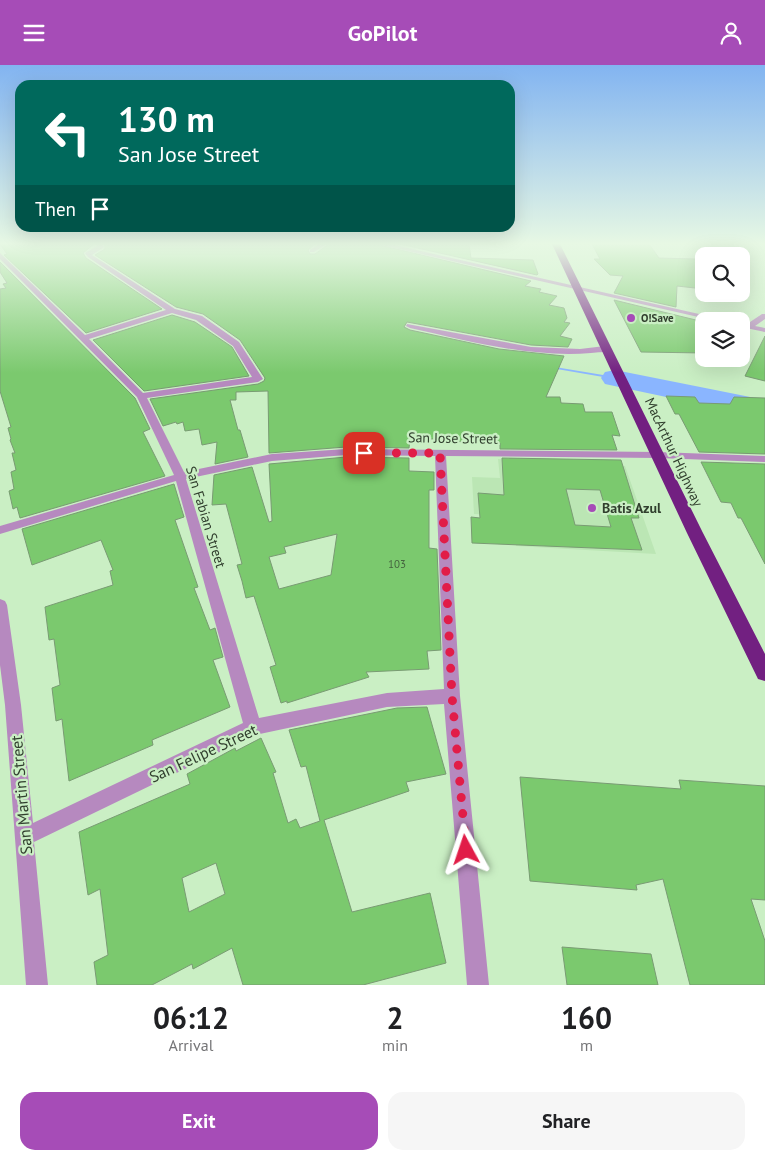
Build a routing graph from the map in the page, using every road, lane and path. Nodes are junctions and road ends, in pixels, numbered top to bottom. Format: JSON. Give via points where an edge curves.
{"nodes":[{"id":1,"x":33,"y":287,"type":"edge"},
{"id":2,"x":136,"y":287,"type":"edge"},
{"id":3,"x":573,"y":287,"type":"edge"},
{"id":4,"x":578,"y":288,"type":"junction"},
{"id":5,"x":172,"y":311,"type":"junction"},
{"id":6,"x":695,"y":314,"type":"edge"},
{"id":7,"x":765,"y":317,"type":"edge"},
{"id":8,"x":750,"y":324,"type":"edge"},
{"id":9,"x":410,"y":326,"type":"dead end"},
{"id":10,"x":750,"y":327,"type":"edge"},
{"id":11,"x":765,"y":330,"type":"edge"},
{"id":12,"x":85,"y":338,"type":"junction"},
{"id":13,"x":606,"y":351,"type":"junction"},
{"id":14,"x":141,"y":396,"type":"junction"},
{"id":15,"x":440,"y":453,"type":"junction"},
{"id":16,"x":658,"y":455,"type":"junction"},
{"id":17,"x":765,"y":459,"type":"edge"},
{"id":18,"x":180,"y":476,"type":"junction"},
{"id":19,"x":0,"y":530,"type":"edge"},
{"id":20,"x":0,"y":605,"type":"edge"},
{"id":21,"x":765,"y":673,"type":"edge"},
{"id":22,"x":452,"y":696,"type":"junction"},
{"id":23,"x":253,"y":727,"type":"junction"},
{"id":24,"x":24,"y":837,"type":"junction"},
{"id":25,"x":37,"y":985,"type":"edge"},
{"id":26,"x":478,"y":985,"type":"edge"}],
"edges":[{"from":1,"to":12,"type":"street","name":"San Fabian Street"},
{"from":2,"to":5,"type":"street"},
{"from":3,"to":4,"type":"street"},
{"from":4,"to":6,"type":"street"},
{"from":4,"to":13,"type":"highway","name":"MacArthur Highway"},
{"from":5,"to":12,"type":"street"},
{"from":5,"to":14,"type":"street","via":[[194,316],[236,344],[258,379]]},
{"from":7,"to":8,"type":"street"},
{"from":9,"to":13,"type":"street","via":[[528,349]]},
{"from":10,"to":11,"type":"street"},
{"from":12,"to":14,"type":"street","name":"San Fabian Street"},
{"from":13,"to":16,"type":"highway","name":"MacArthur Highway"},
{"from":14,"to":18,"type":"street","name":"San Fabian Street"},
{"from":15,"to":16,"type":"street","name":"San Jose Street"},
{"from":15,"to":18,"type":"street","name":"San Jose Street","via":[[304,454]]},
{"from":15,"to":22,"type":"street"},
{"from":16,"to":17,"type":"street","name":"San Jose Street"},
{"from":16,"to":21,"type":"highway","name":"MacArthur Highway"},
{"from":18,"to":19,"type":"street","name":"San Jose Street"},
{"from":18,"to":23,"type":"street","name":"San Fabian Street"},
{"from":20,"to":24,"type":"street","name":"San Martin Street","via":[[14,705]]},
{"from":22,"to":23,"type":"street","name":"San Felipe Street","via":[[386,700]]},
{"from":22,"to":26,"type":"street"},
{"from":23,"to":24,"type":"street","name":"San Felipe Street"},
{"from":24,"to":25,"type":"street","name":"San Martin Street"}]}
